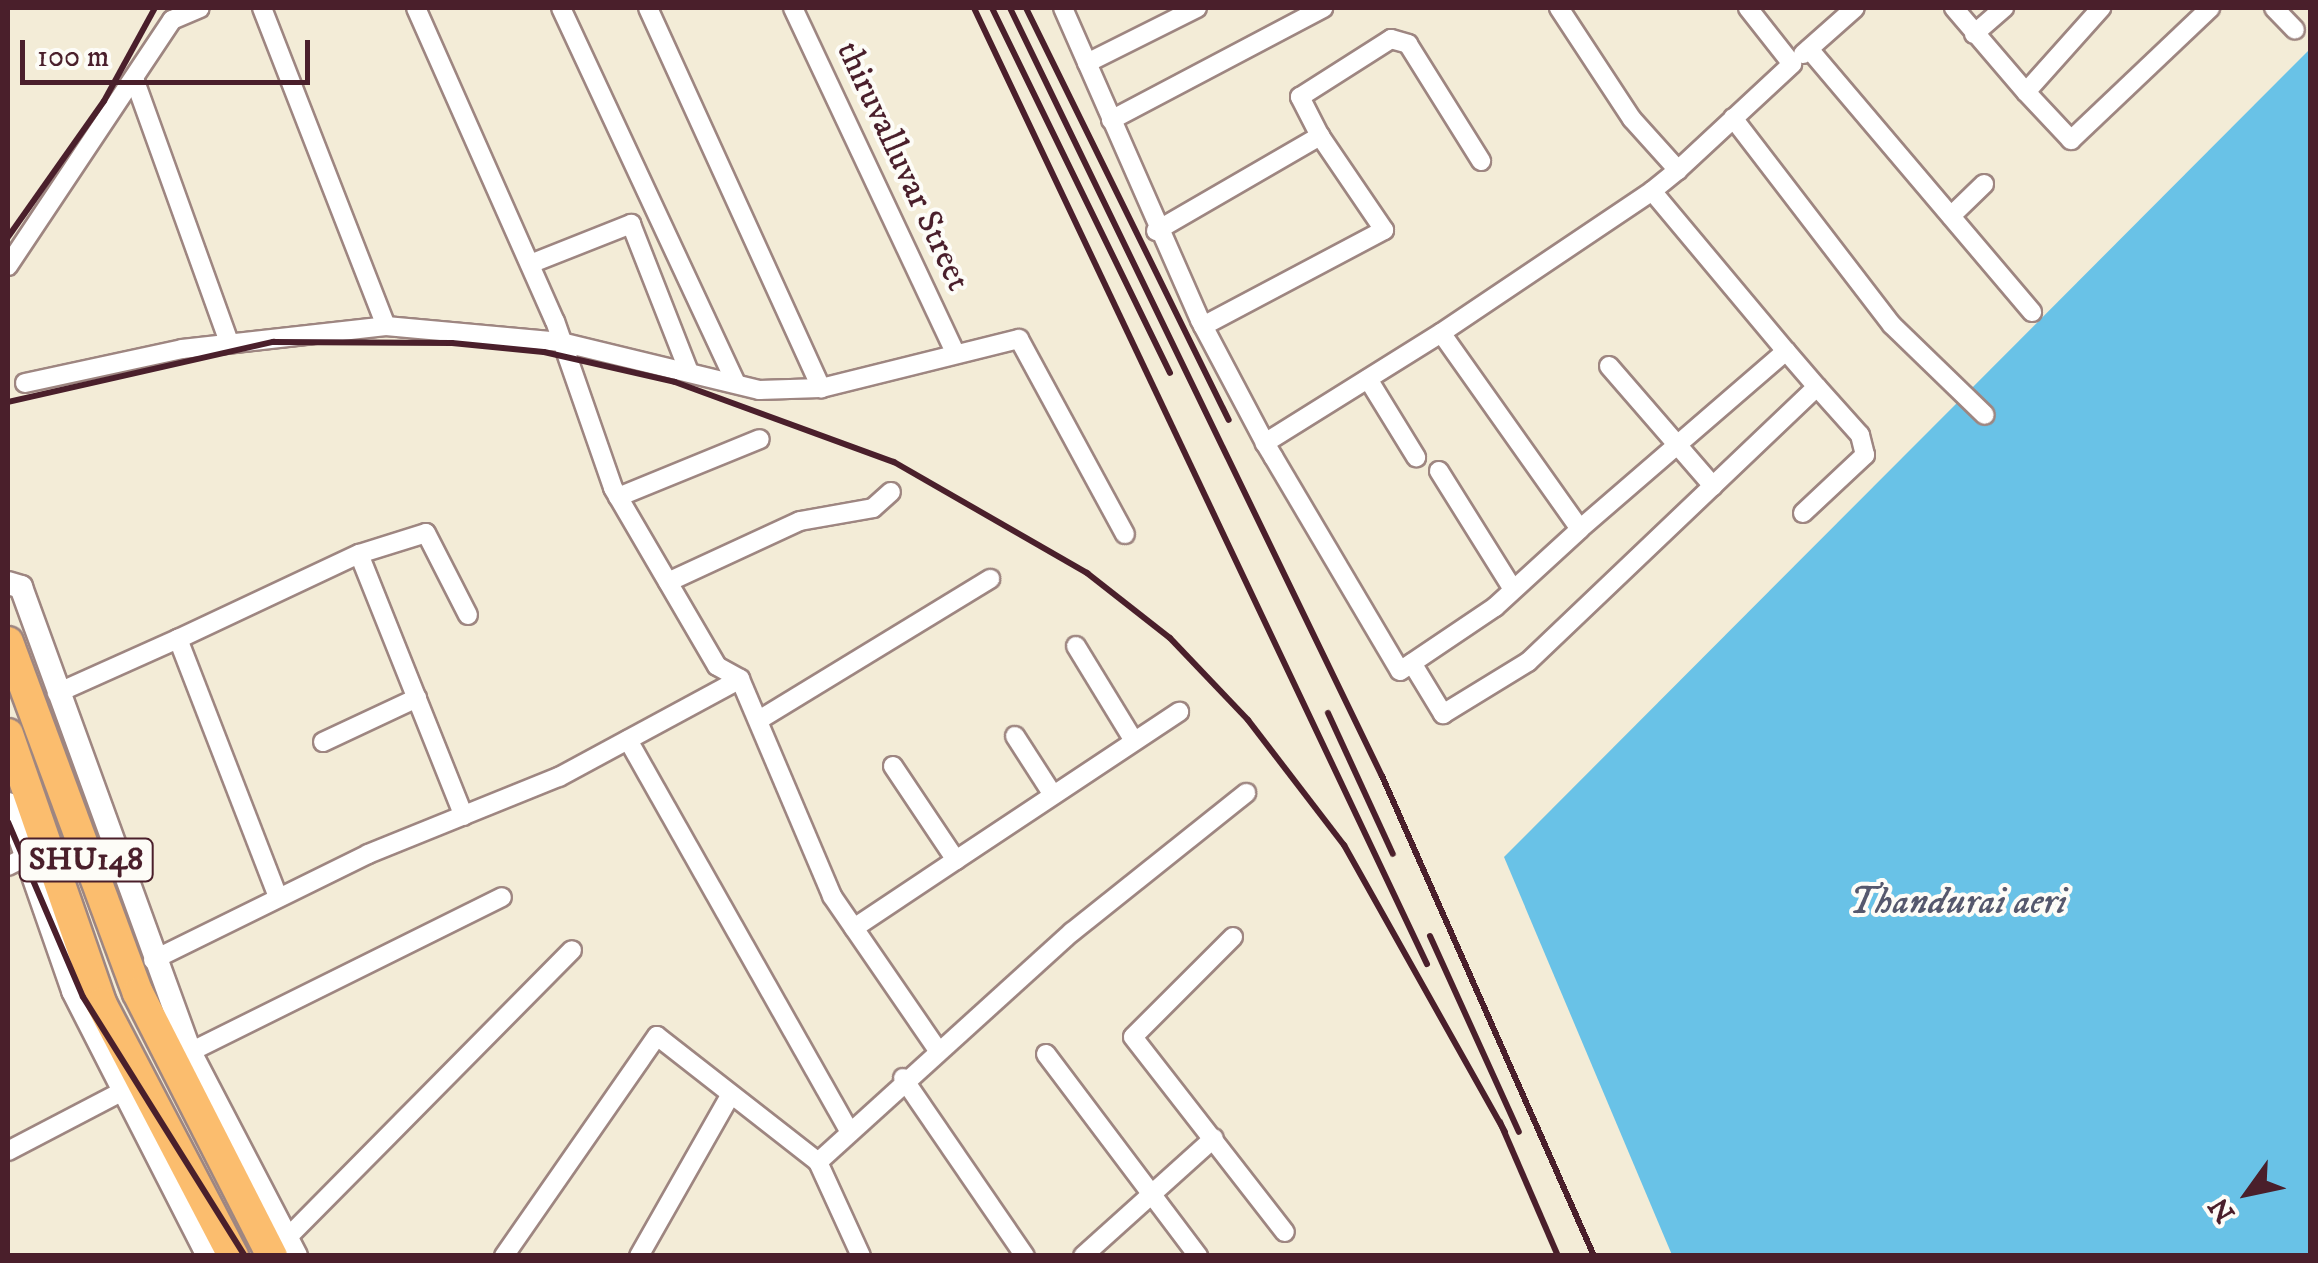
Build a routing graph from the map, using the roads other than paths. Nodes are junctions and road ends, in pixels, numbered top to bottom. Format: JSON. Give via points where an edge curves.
{"nodes":[{"id":1,"x":200,"y":8,"type":"edge"},
{"id":2,"x":262,"y":8,"type":"edge"},
{"id":3,"x":416,"y":8,"type":"edge"},
{"id":4,"x":561,"y":8,"type":"edge"},
{"id":5,"x":648,"y":8,"type":"edge"},
{"id":6,"x":792,"y":8,"type":"edge"},
{"id":7,"x":1063,"y":8,"type":"edge"},
{"id":8,"x":1197,"y":8,"type":"edge"},
{"id":9,"x":1322,"y":8,"type":"edge"},
{"id":10,"x":1559,"y":8,"type":"edge"},
{"id":11,"x":1748,"y":8,"type":"edge"},
{"id":12,"x":1856,"y":8,"type":"edge"},
{"id":13,"x":1954,"y":8,"type":"edge"},
{"id":14,"x":2004,"y":8,"type":"edge"},
{"id":15,"x":2101,"y":8,"type":"edge"},
{"id":16,"x":2210,"y":8,"type":"edge"},
{"id":17,"x":2274,"y":8,"type":"edge"},
{"id":18,"x":176,"y":14,"type":"edge"},
{"id":19,"x":2295,"y":30,"type":"dead end"},
{"id":20,"x":1974,"y":34,"type":"junction"},
{"id":21,"x":1809,"y":48,"type":"junction"},
{"id":22,"x":1088,"y":63,"type":"junction"},
{"id":23,"x":1792,"y":64,"type":"junction"},
{"id":24,"x":135,"y":81,"type":"junction"},
{"id":25,"x":2026,"y":92,"type":"junction"},
{"id":26,"x":1733,"y":118,"type":"junction"},
{"id":27,"x":1110,"y":120,"type":"junction"},
{"id":28,"x":1320,"y":136,"type":"junction"},
{"id":29,"x":1480,"y":162,"type":"dead end"},
{"id":30,"x":1678,"y":170,"type":"junction"},
{"id":31,"x":1984,"y":184,"type":"dead end"},
{"id":32,"x":1652,"y":191,"type":"junction"},
{"id":33,"x":1951,"y":216,"type":"junction"},
{"id":34,"x":1156,"y":231,"type":"junction"},
{"id":35,"x":530,"y":264,"type":"junction"},
{"id":36,"x":8,"y":266,"type":"edge"},
{"id":37,"x":2032,"y":312,"type":"dead end"},
{"id":38,"x":386,"y":326,"type":"junction"},
{"id":39,"x":1203,"y":326,"type":"junction"},
{"id":40,"x":1441,"y":333,"type":"junction"},
{"id":41,"x":228,"y":342,"type":"junction"},
{"id":42,"x":561,"y":342,"type":"junction"},
{"id":43,"x":1786,"y":351,"type":"junction"},
{"id":44,"x":955,"y":352,"type":"junction"},
{"id":45,"x":1609,"y":366,"type":"dead end"},
{"id":46,"x":689,"y":372,"type":"junction"},
{"id":47,"x":1368,"y":379,"type":"junction"},
{"id":48,"x":26,"y":383,"type":"dead end"},
{"id":49,"x":736,"y":383,"type":"junction"},
{"id":50,"x":1817,"y":387,"type":"junction"},
{"id":51,"x":822,"y":388,"type":"junction"},
{"id":52,"x":1985,"y":414,"type":"dead end"},
{"id":53,"x":760,"y":439,"type":"dead end"},
{"id":54,"x":1265,"y":442,"type":"junction"},
{"id":55,"x":1675,"y":447,"type":"junction"},
{"id":56,"x":1416,"y":457,"type":"dead end"},
{"id":57,"x":1439,"y":471,"type":"dead end"},
{"id":58,"x":1712,"y":486,"type":"junction"},
{"id":59,"x":891,"y":492,"type":"dead end"},
{"id":60,"x":618,"y":497,"type":"junction"},
{"id":61,"x":1803,"y":513,"type":"dead end"},
{"id":62,"x":1580,"y":529,"type":"junction"},
{"id":63,"x":1124,"y":534,"type":"dead end"},
{"id":64,"x":359,"y":554,"type":"junction"},
{"id":65,"x":990,"y":579,"type":"dead end"},
{"id":66,"x":668,"y":582,"type":"junction"},
{"id":67,"x":8,"y":583,"type":"edge"},
{"id":68,"x":1512,"y":588,"type":"junction"},
{"id":69,"x":468,"y":615,"type":"dead end"},
{"id":70,"x":178,"y":639,"type":"junction"},
{"id":71,"x":8,"y":642,"type":"edge"},
{"id":72,"x":1076,"y":646,"type":"dead end"},
{"id":73,"x":1412,"y":663,"type":"junction"},
{"id":74,"x":740,"y":679,"type":"junction"},
{"id":75,"x":57,"y":693,"type":"junction"},
{"id":76,"x":417,"y":698,"type":"junction"},
{"id":77,"x":1179,"y":712,"type":"dead end"},
{"id":78,"x":759,"y":720,"type":"junction"},
{"id":79,"x":8,"y":734,"type":"edge"},
{"id":80,"x":1015,"y":736,"type":"dead end"},
{"id":81,"x":628,"y":740,"type":"junction"},
{"id":82,"x":1134,"y":741,"type":"junction"},
{"id":83,"x":323,"y":742,"type":"dead end"},
{"id":84,"x":892,"y":766,"type":"dead end"},
{"id":85,"x":1246,"y":793,"type":"dead end"},
{"id":86,"x":1053,"y":795,"type":"junction"},
{"id":87,"x":8,"y":804,"type":"edge"},
{"id":88,"x":464,"y":816,"type":"junction"},
{"id":89,"x":956,"y":860,"type":"junction"},
{"id":90,"x":17,"y":861,"type":"edge"},
{"id":91,"x":278,"y":897,"type":"junction"},
{"id":92,"x":502,"y":897,"type":"dead end"},
{"id":93,"x":854,"y":928,"type":"junction"},
{"id":94,"x":1232,"y":937,"type":"dead end"},
{"id":95,"x":572,"y":950,"type":"dead end"},
{"id":96,"x":153,"y":960,"type":"junction"},
{"id":97,"x":938,"y":1050,"type":"junction"},
{"id":98,"x":1046,"y":1054,"type":"dead end"},
{"id":99,"x":185,"y":1062,"type":"junction"},
{"id":100,"x":903,"y":1078,"type":"junction"},
{"id":101,"x":132,"y":1087,"type":"junction"},
{"id":102,"x":731,"y":1094,"type":"junction"},
{"id":103,"x":848,"y":1131,"type":"junction"},
{"id":104,"x":1214,"y":1138,"type":"junction"},
{"id":105,"x":8,"y":1151,"type":"edge"},
{"id":106,"x":818,"y":1162,"type":"junction"},
{"id":107,"x":1153,"y":1196,"type":"junction"},
{"id":108,"x":1285,"y":1232,"type":"dead end"},
{"id":109,"x":285,"y":1250,"type":"edge"},
{"id":110,"x":208,"y":1256,"type":"edge"},
{"id":111,"x":233,"y":1256,"type":"edge"},
{"id":112,"x":504,"y":1256,"type":"edge"},
{"id":113,"x":639,"y":1256,"type":"edge"},
{"id":114,"x":862,"y":1256,"type":"edge"},
{"id":115,"x":1025,"y":1256,"type":"edge"},
{"id":116,"x":1084,"y":1256,"type":"edge"},
{"id":117,"x":1198,"y":1256,"type":"edge"}],
"edges":[{"from":1,"to":18,"type":"street"},
{"from":2,"to":38,"type":"street"},
{"from":3,"to":35,"type":"street"},
{"from":4,"to":49,"type":"street"},
{"from":5,"to":51,"type":"street"},
{"from":6,"to":44,"type":"street","name":"thiruvalluvar Street"},
{"from":7,"to":22,"type":"street"},
{"from":8,"to":22,"type":"street"},
{"from":9,"to":27,"type":"street"},
{"from":10,"to":30,"type":"street","via":[[1632,119]]},
{"from":11,"to":23,"type":"street"},
{"from":12,"to":21,"type":"street"},
{"from":13,"to":20,"type":"street"},
{"from":14,"to":20,"type":"street"},
{"from":15,"to":25,"type":"street"},
{"from":16,"to":25,"type":"street","via":[[2072,140]]},
{"from":17,"to":19,"type":"street"},
{"from":18,"to":24,"type":"street"},
{"from":20,"to":25,"type":"street"},
{"from":21,"to":23,"type":"street"},
{"from":21,"to":33,"type":"street"},
{"from":22,"to":27,"type":"street"},
{"from":23,"to":26,"type":"street"},
{"from":24,"to":36,"type":"street"},
{"from":24,"to":41,"type":"street"},
{"from":26,"to":30,"type":"street"},
{"from":26,"to":52,"type":"street","via":[[1892,325]]},
{"from":27,"to":34,"type":"street"},
{"from":28,"to":29,"type":"street","via":[[1302,107],[1305,90],[1401,38]]},
{"from":28,"to":34,"type":"street"},
{"from":28,"to":39,"type":"street","via":[[1384,230]]},
{"from":30,"to":32,"type":"street"},
{"from":31,"to":33,"type":"street"},
{"from":32,"to":40,"type":"street"},
{"from":32,"to":43,"type":"street"},
{"from":33,"to":37,"type":"street"},
{"from":34,"to":39,"type":"street"},
{"from":35,"to":42,"type":"street"},
{"from":35,"to":46,"type":"street","via":[[630,224]]},
{"from":38,"to":41,"type":"street"},
{"from":38,"to":42,"type":"street"},
{"from":39,"to":54,"type":"street"},
{"from":40,"to":47,"type":"street"},
{"from":40,"to":62,"type":"street"},
{"from":41,"to":48,"type":"street"},
{"from":42,"to":46,"type":"street"},
{"from":42,"to":60,"type":"street"},
{"from":43,"to":50,"type":"street"},
{"from":43,"to":55,"type":"street"},
{"from":44,"to":51,"type":"street"},
{"from":44,"to":63,"type":"street","via":[[1019,339]]},
{"from":45,"to":55,"type":"street"},
{"from":46,"to":49,"type":"street"},
{"from":47,"to":54,"type":"street"},
{"from":47,"to":56,"type":"street"},
{"from":49,"to":51,"type":"street"},
{"from":50,"to":58,"type":"street"},
{"from":50,"to":61,"type":"street","via":[[1860,434],[1865,455]]},
{"from":53,"to":60,"type":"street"},
{"from":54,"to":73,"type":"street","via":[[1400,671]]},
{"from":55,"to":58,"type":"street"},
{"from":55,"to":62,"type":"street"},
{"from":57,"to":68,"type":"street"},
{"from":58,"to":73,"type":"street","via":[[1528,662],[1443,714]]},
{"from":59,"to":66,"type":"street","via":[[873,508],[800,521]]},
{"from":60,"to":66,"type":"street"},
{"from":62,"to":68,"type":"street"},
{"from":64,"to":69,"type":"street","via":[[426,533]]},
{"from":64,"to":70,"type":"street"},
{"from":64,"to":76,"type":"street"},
{"from":65,"to":78,"type":"street"},
{"from":66,"to":74,"type":"street","via":[[717,666]]},
{"from":67,"to":75,"type":"street","via":[[21,587]]},
{"from":68,"to":73,"type":"street"},
{"from":70,"to":75,"type":"street"},
{"from":70,"to":91,"type":"street"},
{"from":71,"to":99,"type":"highway","number":"SHU148","via":[[138,993]]},
{"from":72,"to":82,"type":"street"},
{"from":74,"to":78,"type":"street"},
{"from":74,"to":81,"type":"street"},
{"from":75,"to":96,"type":"street"},
{"from":76,"to":83,"type":"street"},
{"from":76,"to":88,"type":"street"},
{"from":77,"to":82,"type":"street"},
{"from":78,"to":93,"type":"street"},
{"from":79,"to":101,"type":"highway","number":"SHU148"},
{"from":80,"to":86,"type":"street"},
{"from":81,"to":88,"type":"street"},
{"from":81,"to":103,"type":"street"},
{"from":82,"to":86,"type":"street"},
{"from":84,"to":89,"type":"street"},
{"from":85,"to":97,"type":"street"},
{"from":86,"to":89,"type":"street"},
{"from":87,"to":90,"type":"street"},
{"from":88,"to":91,"type":"street"},
{"from":89,"to":93,"type":"street"},
{"from":90,"to":101,"type":"street"},
{"from":91,"to":96,"type":"street"},
{"from":92,"to":99,"type":"street"},
{"from":93,"to":97,"type":"street"},
{"from":94,"to":104,"type":"street","via":[[1134,1037]]},
{"from":95,"to":109,"type":"street"},
{"from":96,"to":99,"type":"street"},
{"from":97,"to":100,"type":"street"},
{"from":98,"to":107,"type":"street"},
{"from":99,"to":109,"type":"highway","number":"SHU148"},
{"from":100,"to":103,"type":"street"},
{"from":100,"to":115,"type":"street"},
{"from":101,"to":105,"type":"street"},
{"from":101,"to":110,"type":"street"},
{"from":101,"to":111,"type":"highway","number":"SHU148"},
{"from":102,"to":106,"type":"street"},
{"from":102,"to":112,"type":"street","via":[[657,1036]]},
{"from":102,"to":113,"type":"street"},
{"from":103,"to":106,"type":"street"},
{"from":104,"to":107,"type":"street"},
{"from":104,"to":108,"type":"street"},
{"from":106,"to":114,"type":"street"},
{"from":107,"to":116,"type":"street"},
{"from":107,"to":117,"type":"street"}]}
